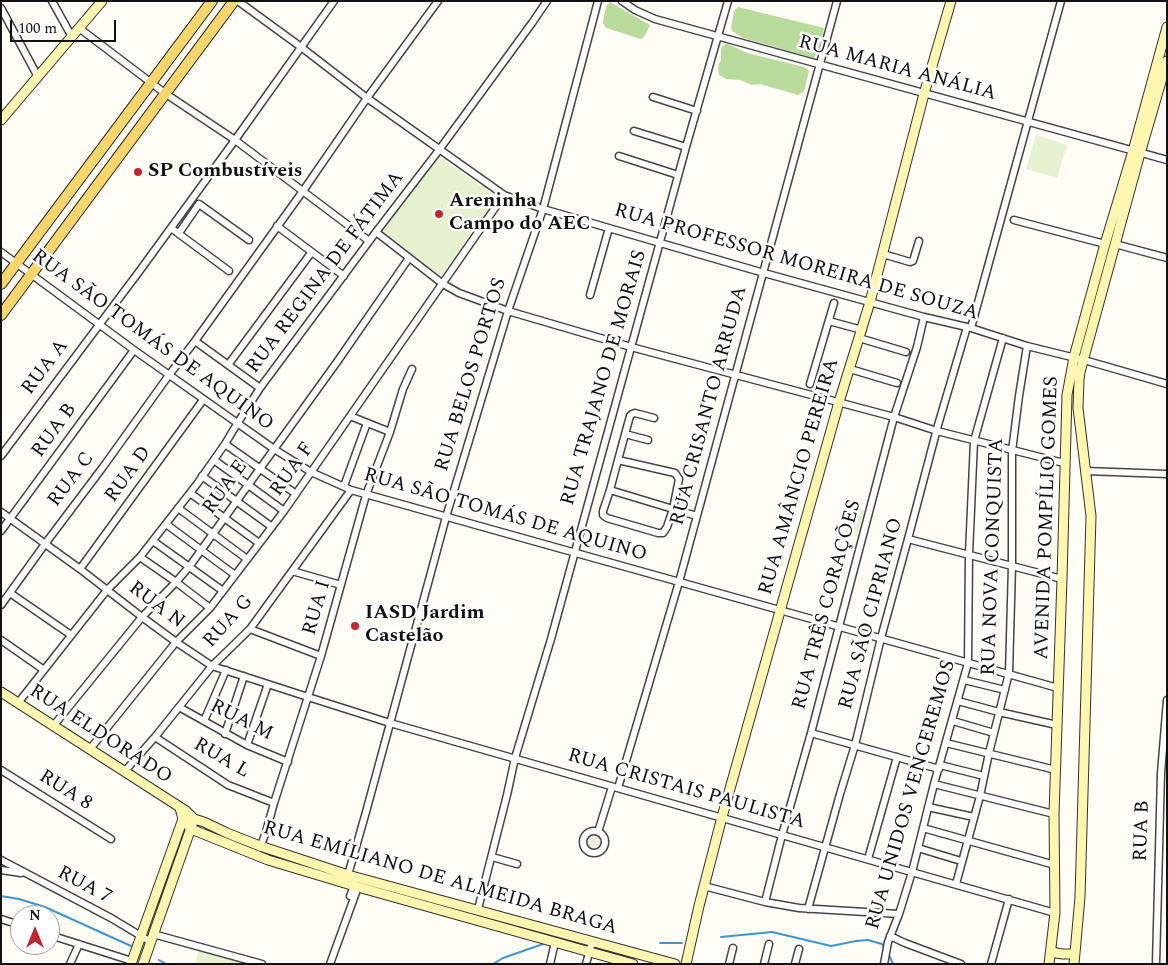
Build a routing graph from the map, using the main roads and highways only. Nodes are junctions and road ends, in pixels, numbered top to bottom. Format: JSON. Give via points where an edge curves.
{"nodes":[{"id":1,"x":212,"y":1,"type":"edge"},
{"id":2,"x":234,"y":1,"type":"edge"},
{"id":3,"x":1,"y":284,"type":"edge"},
{"id":4,"x":1,"y":315,"type":"edge"}],
"edges":[{"from":1,"to":3,"type":"main road"},
{"from":2,"to":4,"type":"main road"}]}
